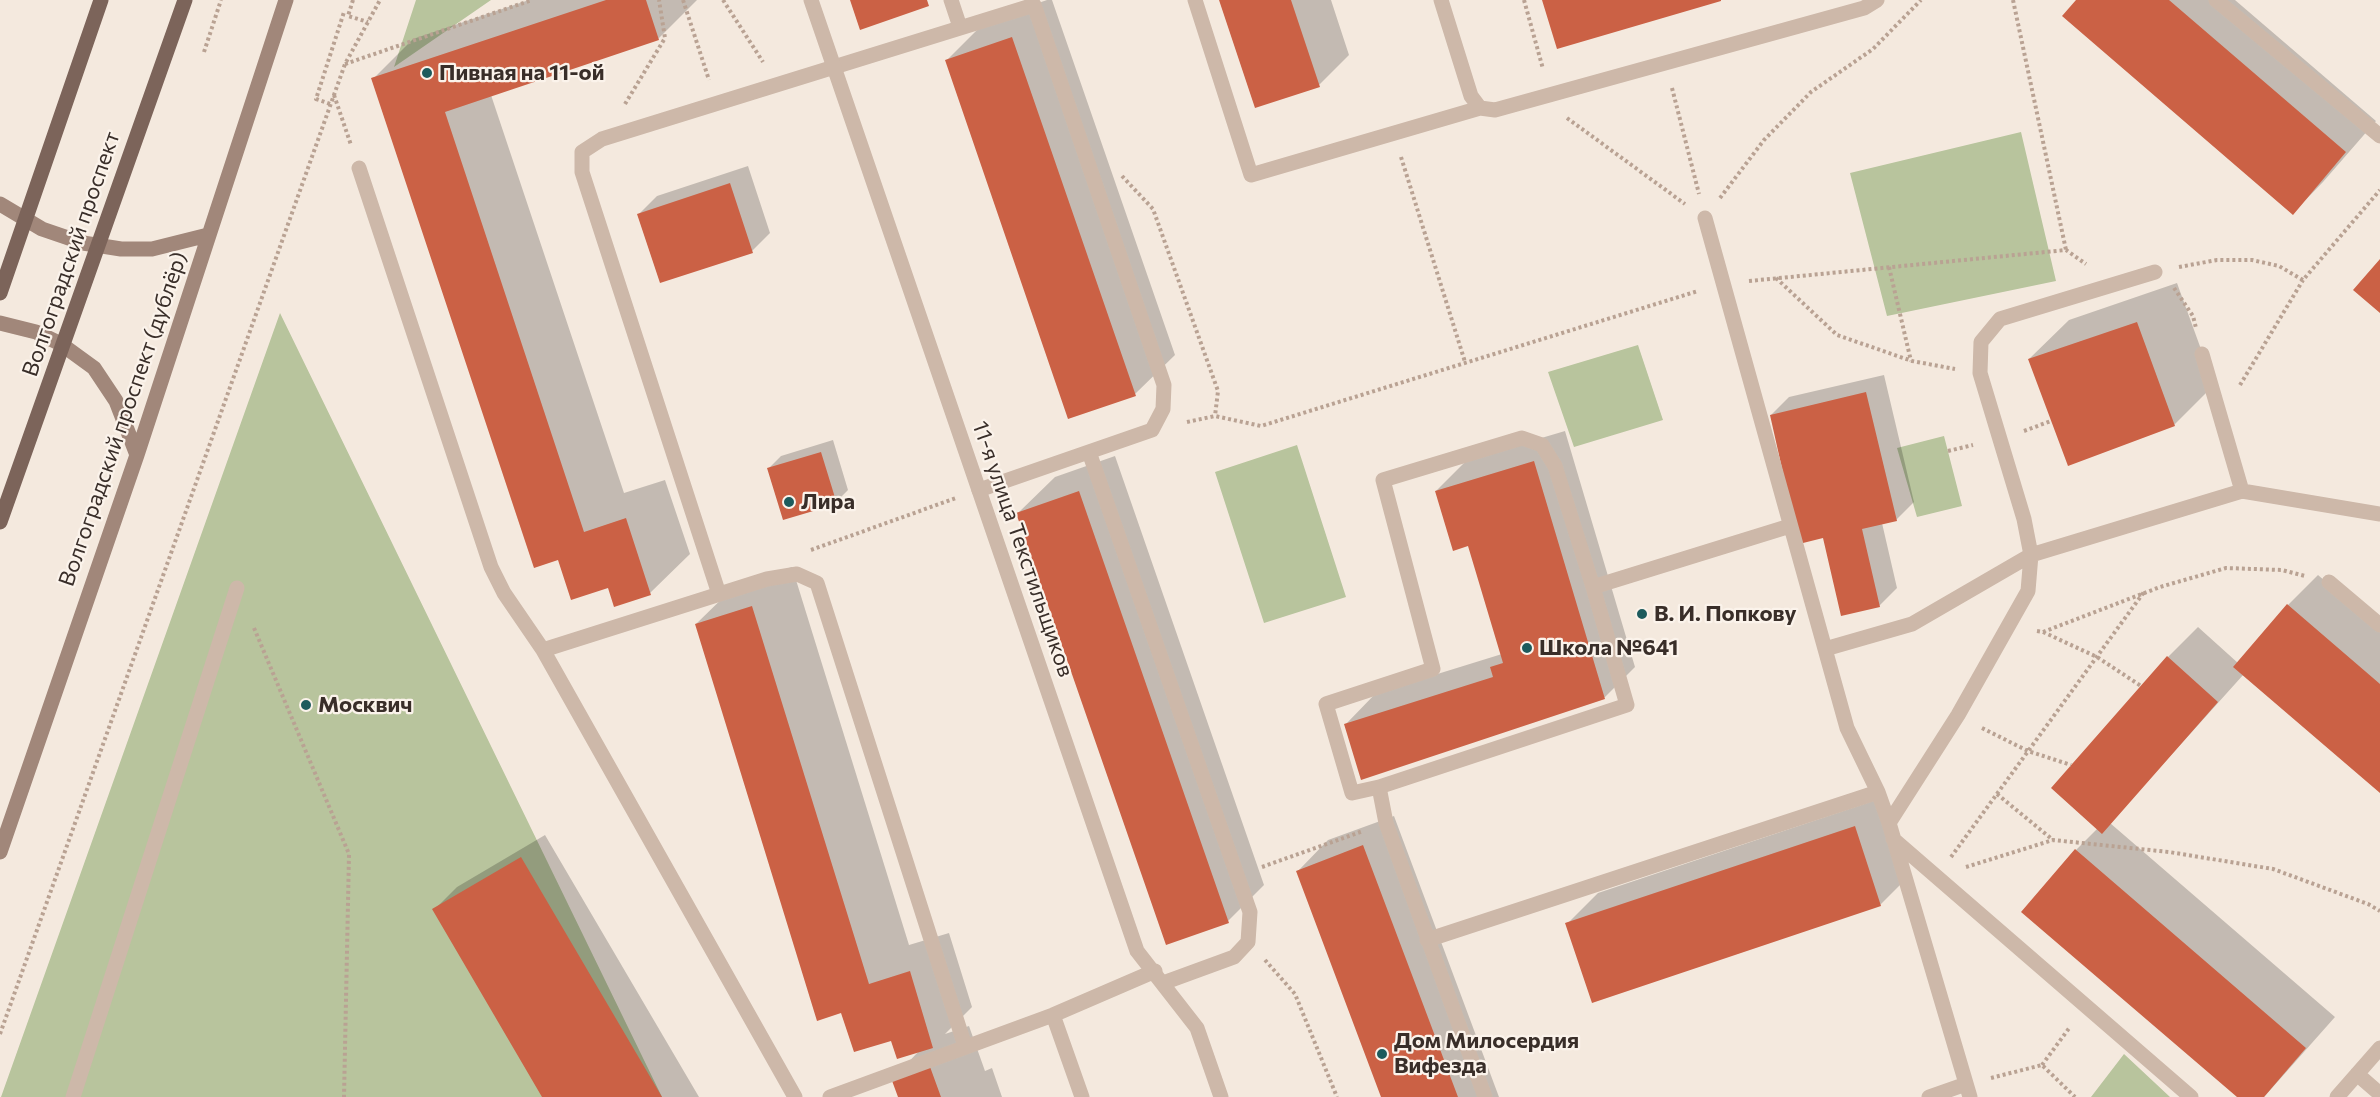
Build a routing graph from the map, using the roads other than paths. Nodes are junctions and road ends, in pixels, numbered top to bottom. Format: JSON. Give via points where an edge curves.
{"nodes":[{"id":1,"x":101,"y":0,"type":"edge"},
{"id":2,"x":185,"y":0,"type":"edge"},
{"id":3,"x":286,"y":0,"type":"edge"},
{"id":4,"x":811,"y":0,"type":"edge"},
{"id":5,"x":951,"y":0,"type":"edge"},
{"id":6,"x":1195,"y":0,"type":"edge"},
{"id":7,"x":1441,"y":0,"type":"edge"},
{"id":8,"x":1877,"y":0,"type":"edge"},
{"id":9,"x":2216,"y":0,"type":"edge"},
{"id":10,"x":960,"y":27,"type":"junction"},
{"id":11,"x":834,"y":66,"type":"junction"},
{"id":12,"x":1480,"y":108,"type":"junction"},
{"id":13,"x":2380,"y":136,"type":"edge"},
{"id":14,"x":359,"y":168,"type":"road end"},
{"id":15,"x":0,"y":204,"type":"edge"},
{"id":16,"x":1705,"y":218,"type":"road end"},
{"id":17,"x":208,"y":235,"type":"junction"},
{"id":18,"x":2155,"y":272,"type":"road end"},
{"id":19,"x":0,"y":293,"type":"edge"},
{"id":20,"x":0,"y":323,"type":"edge"},
{"id":21,"x":2202,"y":354,"type":"road end"},
{"id":22,"x":1089,"y":452,"type":"junction"},
{"id":23,"x":136,"y":455,"type":"junction"},
{"id":24,"x":979,"y":490,"type":"junction"},
{"id":25,"x":2242,"y":491,"type":"junction"},
{"id":26,"x":2380,"y":514,"type":"edge"},
{"id":27,"x":0,"y":522,"type":"edge"},
{"id":28,"x":1790,"y":526,"type":"junction"},
{"id":29,"x":2031,"y":555,"type":"junction"},
{"id":30,"x":2329,"y":582,"type":"road end"},
{"id":31,"x":1593,"y":587,"type":"junction"},
{"id":32,"x":237,"y":588,"type":"road end"},
{"id":33,"x":719,"y":594,"type":"junction"},
{"id":34,"x":2380,"y":625,"type":"edge"},
{"id":35,"x":1825,"y":649,"type":"junction"},
{"id":36,"x":543,"y":650,"type":"junction"},
{"id":37,"x":1379,"y":787,"type":"junction"},
{"id":38,"x":1878,"y":792,"type":"junction"},
{"id":39,"x":1889,"y":823,"type":"junction"},
{"id":40,"x":1893,"y":839,"type":"junction"},
{"id":41,"x":0,"y":852,"type":"edge"},
{"id":42,"x":1427,"y":940,"type":"junction"},
{"id":43,"x":1159,"y":977,"type":"junction"},
{"id":44,"x":1053,"y":1015,"type":"junction"},
{"id":45,"x":965,"y":1046,"type":"junction"},
{"id":46,"x":2380,"y":1048,"type":"edge"},
{"id":47,"x":2357,"y":1074,"type":"junction"},
{"id":48,"x":1968,"y":1091,"type":"edge"},
{"id":49,"x":2380,"y":1094,"type":"edge"},
{"id":50,"x":73,"y":1097,"type":"edge"},
{"id":51,"x":795,"y":1097,"type":"edge"},
{"id":52,"x":830,"y":1097,"type":"edge"},
{"id":53,"x":1082,"y":1097,"type":"edge"},
{"id":54,"x":1221,"y":1097,"type":"edge"},
{"id":55,"x":1485,"y":1097,"type":"edge"},
{"id":56,"x":1929,"y":1097,"type":"edge"},
{"id":57,"x":2191,"y":1097,"type":"edge"},
{"id":58,"x":2337,"y":1097,"type":"edge"}],
"edges":[{"from":1,"to":19,"type":"main road","bridge":true},
{"from":2,"to":27,"type":"main road","name":"Волгоградский проспект","bridge":true},
{"from":3,"to":17,"type":"main road","name":"Волгоградский проспект (дублёр)"},
{"from":4,"to":11,"type":"street","name":"11-я улица Текстильщиков"},
{"from":5,"to":10,"type":"street"},
{"from":6,"to":12,"type":"street","via":[[1251,175]]},
{"from":7,"to":12,"type":"street","via":[[1471,96]]},
{"from":8,"to":12,"type":"street","via":[[1864,8],[1495,110]]},
{"from":9,"to":13,"type":"street"},
{"from":10,"to":11,"type":"street"},
{"from":10,"to":22,"type":"street","via":[[1034,5],[1164,385],[1163,409],[1152,430]]},
{"from":11,"to":24,"type":"street","name":"11-я улица Текстильщиков"},
{"from":11,"to":33,"type":"street","via":[[602,139],[582,152],[582,172]]},
{"from":14,"to":36,"type":"street","via":[[491,567]]},
{"from":15,"to":17,"type":"main road","via":[[42,229],[83,243],[121,249],[152,249]]},
{"from":16,"to":28,"type":"street"},
{"from":17,"to":23,"type":"main road","name":"Волгоградский проспект (дублёр)"},
{"from":18,"to":29,"type":"street","via":[[2000,319],[1981,342],[1980,373]]},
{"from":20,"to":23,"type":"main road","via":[[36,332],[94,368],[116,401]]},
{"from":21,"to":25,"type":"street"},
{"from":22,"to":24,"type":"street"},
{"from":22,"to":43,"type":"street","via":[[1250,912],[1248,942],[1234,957]]},
{"from":23,"to":41,"type":"main road","name":"Волгоградский проспект (дублёр)"},
{"from":24,"to":43,"type":"street","name":"11-я улица Текстильщиков","via":[[1137,951]]},
{"from":25,"to":26,"type":"street"},
{"from":25,"to":29,"type":"street"},
{"from":28,"to":31,"type":"street"},
{"from":28,"to":35,"type":"street"},
{"from":29,"to":35,"type":"street","via":[[1911,624]]},
{"from":29,"to":39,"type":"street","via":[[2028,591],[1958,715]]},
{"from":30,"to":34,"type":"street"},
{"from":31,"to":37,"type":"street","via":[[1627,705]]},
{"from":31,"to":37,"type":"street","via":[[1555,466],[1542,445],[1522,438],[1383,480],[1433,669],[1326,704],[1352,793]]},
{"from":32,"to":50,"type":"street"},
{"from":33,"to":36,"type":"street"},
{"from":33,"to":45,"type":"street","via":[[797,574],[817,583]]},
{"from":35,"to":38,"type":"street","via":[[1847,728]]},
{"from":36,"to":51,"type":"street"},
{"from":37,"to":42,"type":"street","via":[[1386,823]]},
{"from":38,"to":39,"type":"street"},
{"from":38,"to":42,"type":"street"},
{"from":39,"to":40,"type":"street"},
{"from":40,"to":48,"type":"street"},
{"from":40,"to":57,"type":"street"},
{"from":42,"to":55,"type":"street"},
{"from":43,"to":44,"type":"street"},
{"from":43,"to":54,"type":"street","name":"11-я улица Текстильщиков","via":[[1197,1028]]},
{"from":44,"to":45,"type":"street"},
{"from":44,"to":53,"type":"street"},
{"from":45,"to":52,"type":"street"},
{"from":46,"to":47,"type":"street"},
{"from":47,"to":49,"type":"street"},
{"from":47,"to":58,"type":"street"},
{"from":48,"to":56,"type":"street"}]}
